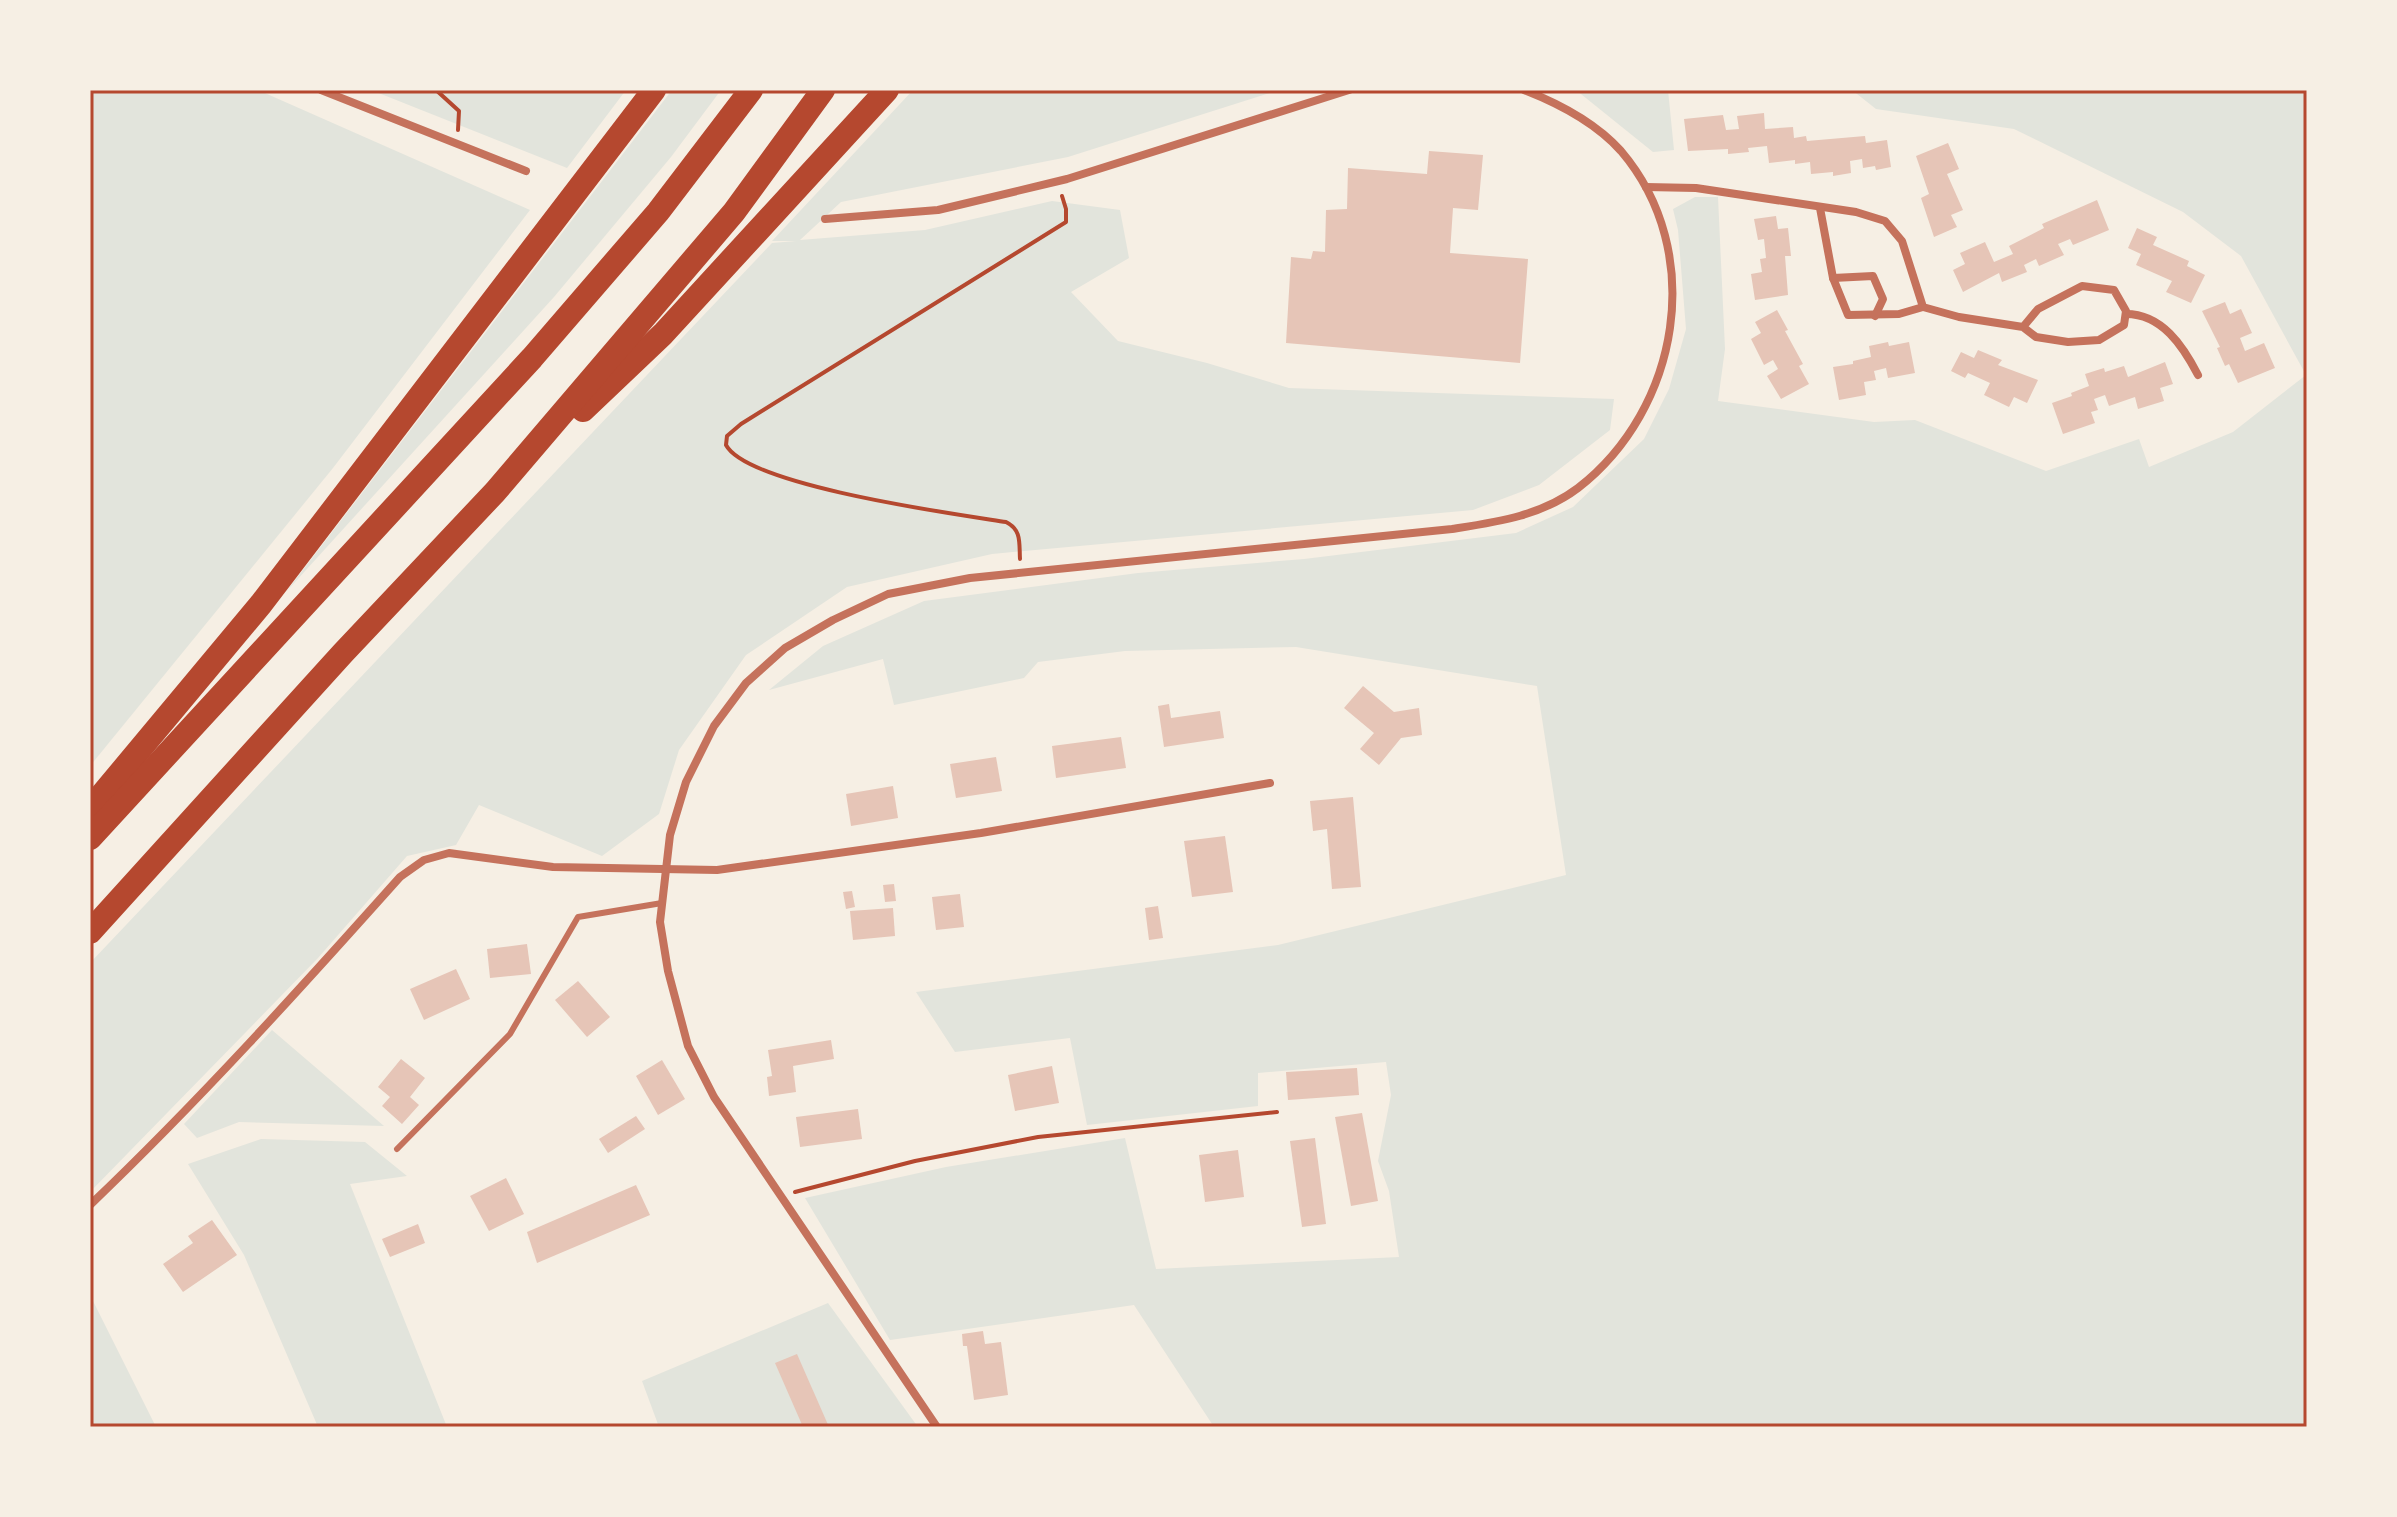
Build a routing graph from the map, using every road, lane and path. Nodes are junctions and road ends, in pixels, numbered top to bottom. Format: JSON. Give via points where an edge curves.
{"nodes":[{"id":1,"x":321,"y":90,"type":"edge"},
{"id":2,"x":436,"y":90,"type":"edge"},
{"id":3,"x":654,"y":90,"type":"edge"},
{"id":4,"x":751,"y":90,"type":"edge"},
{"id":5,"x":823,"y":90,"type":"edge"},
{"id":6,"x":887,"y":90,"type":"edge"},
{"id":7,"x":1349,"y":90,"type":"edge"},
{"id":8,"x":1524,"y":90,"type":"edge"},
{"id":9,"x":458,"y":144,"type":"junction"},
{"id":10,"x":526,"y":171,"type":"dead end"},
{"id":11,"x":1057,"y":181,"type":"junction"},
{"id":12,"x":1646,"y":187,"type":"junction"},
{"id":13,"x":1820,"y":208,"type":"junction"},
{"id":14,"x":825,"y":219,"type":"dead end"},
{"id":15,"x":1833,"y":278,"type":"junction"},
{"id":16,"x":1923,"y":307,"type":"junction"},
{"id":17,"x":2126,"y":314,"type":"junction"},
{"id":18,"x":1875,"y":316,"type":"junction"},
{"id":19,"x":2023,"y":327,"type":"junction"},
{"id":20,"x":2198,"y":375,"type":"dead end"},
{"id":21,"x":495,"y":492,"type":"junction"},
{"id":22,"x":1022,"y":573,"type":"junction"},
{"id":23,"x":1270,"y":783,"type":"dead end"},
{"id":24,"x":90,"y":809,"type":"edge"},
{"id":25,"x":90,"y":838,"type":"edge"},
{"id":26,"x":666,"y":871,"type":"junction"},
{"id":27,"x":662,"y":903,"type":"junction"},
{"id":28,"x":90,"y":932,"type":"edge"},
{"id":29,"x":1277,"y":1112,"type":"dead end"},
{"id":30,"x":397,"y":1149,"type":"dead end"},
{"id":31,"x":781,"y":1196,"type":"junction"},
{"id":32,"x":90,"y":1205,"type":"edge"},
{"id":33,"x":937,"y":1427,"type":"edge"}],
"edges":[{"from":1,"to":9,"type":"street"},
{"from":2,"to":9,"type":"path","via":[[459,111]]},
{"from":3,"to":24,"type":"highway","via":[[270,593]]},
{"from":4,"to":25,"type":"highway","via":[[658,212],[532,358]]},
{"from":5,"to":21,"type":"highway","via":[[734,212]]},
{"from":6,"to":21,"type":"highway","via":[[663,334]]},
{"from":7,"to":11,"type":"street"},
{"from":8,"to":12,"type":"street","via":[[1591,124],[1621,151]]},
{"from":9,"to":10,"type":"street"},
{"from":11,"to":14,"type":"street","via":[[938,210]]},
{"from":11,"to":22,"type":"path","via":[[1066,222],[741,424],[727,436],[726,445],[740,460],[791,478],[885,503],[1006,522],[1018,533]]},
{"from":12,"to":13,"type":"street","via":[[1696,188]]},
{"from":12,"to":22,"type":"street","via":[[1667,239],[1674,289],[1670,340],[1659,381],[1634,428],[1578,488],[1518,519]]},
{"from":13,"to":15,"type":"street"},
{"from":13,"to":16,"type":"street","via":[[1885,221],[1902,241]]},
{"from":15,"to":18,"type":"street","via":[[1848,315]]},
{"from":15,"to":18,"type":"street","via":[[1873,276],[1883,299]]},
{"from":16,"to":18,"type":"street"},
{"from":16,"to":19,"type":"street"},
{"from":17,"to":19,"type":"street","via":[[2124,325],[2099,340],[2036,337]]},
{"from":17,"to":19,"type":"street","via":[[2114,290],[2082,286],[2038,309]]},
{"from":17,"to":20,"type":"street","via":[[2172,333]]},
{"from":21,"to":28,"type":"highway"},
{"from":22,"to":26,"type":"street","via":[[888,594],[785,648],[746,683],[714,726],[686,782]]},
{"from":23,"to":26,"type":"street","via":[[981,833],[717,870]]},
{"from":26,"to":27,"type":"street"},
{"from":26,"to":32,"type":"street","via":[[553,867],[449,853],[424,860],[400,877],[167,1132]]},
{"from":27,"to":30,"type":"lane","via":[[578,917],[510,1034]]},
{"from":27,"to":31,"type":"street","via":[[668,971],[688,1046],[714,1097]]},
{"from":29,"to":31,"type":"path","via":[[1038,1137],[915,1161]]},
{"from":31,"to":33,"type":"street"}]}
